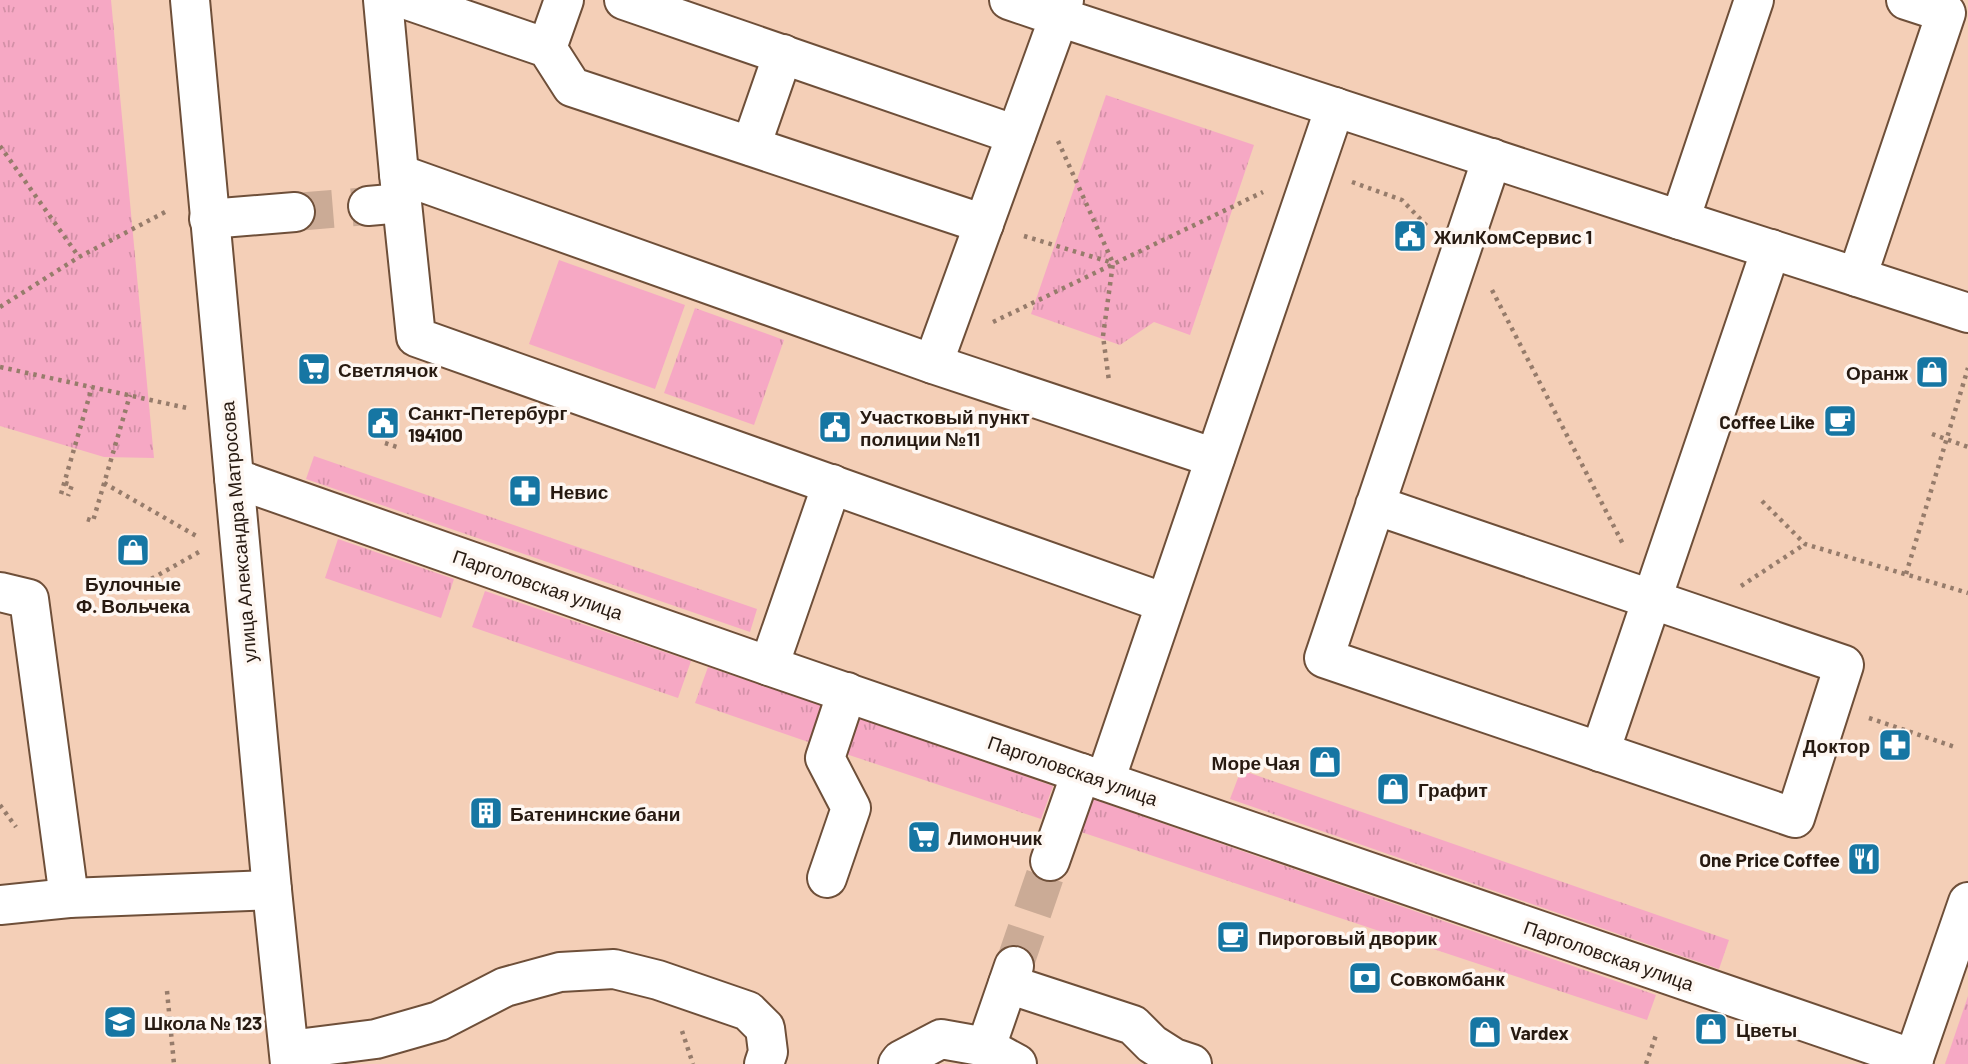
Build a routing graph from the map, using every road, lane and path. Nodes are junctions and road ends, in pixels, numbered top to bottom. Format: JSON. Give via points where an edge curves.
{"nodes":[{"id":1,"x":190,"y":0,"type":"edge"},
{"id":2,"x":383,"y":0,"type":"edge"},
{"id":3,"x":407,"y":0,"type":"edge"},
{"id":4,"x":564,"y":0,"type":"edge"},
{"id":5,"x":624,"y":0,"type":"edge"},
{"id":6,"x":1009,"y":0,"type":"edge"},
{"id":7,"x":1754,"y":0,"type":"edge"},
{"id":8,"x":1906,"y":0,"type":"edge"},
{"id":9,"x":1061,"y":8,"type":"edge"},
{"id":10,"x":547,"y":48,"type":"junction"},
{"id":11,"x":783,"y":54,"type":"junction"},
{"id":12,"x":1032,"y":89,"type":"junction"},
{"id":13,"x":1335,"y":107,"type":"junction"},
{"id":14,"x":1016,"y":135,"type":"junction"},
{"id":15,"x":0,"y":146,"type":"edge"},
{"id":16,"x":751,"y":146,"type":"junction"},
{"id":17,"x":1492,"y":158,"type":"junction"},
{"id":18,"x":1314,"y":169,"type":"junction"},
{"id":19,"x":389,"y":194,"type":"junction"},
{"id":20,"x":1235,"y":204,"type":"dead end"},
{"id":21,"x":169,"y":210,"type":"dead end"},
{"id":22,"x":295,"y":212,"type":"tunnel mouth"},
{"id":23,"x":209,"y":219,"type":"junction"},
{"id":24,"x":1680,"y":220,"type":"junction"},
{"id":25,"x":984,"y":224,"type":"junction"},
{"id":26,"x":1464,"y":240,"type":"junction"},
{"id":27,"x":1771,"y":249,"type":"junction"},
{"id":28,"x":79,"y":257,"type":"junction"},
{"id":29,"x":1113,"y":263,"type":"junction"},
{"id":30,"x":1857,"y":277,"type":"junction"},
{"id":31,"x":0,"y":307,"type":"edge"},
{"id":32,"x":1968,"y":313,"type":"edge"},
{"id":33,"x":936,"y":356,"type":"junction"},
{"id":34,"x":0,"y":367,"type":"edge"},
{"id":35,"x":1968,"y":368,"type":"edge"},
{"id":36,"x":92,"y":387,"type":"junction"},
{"id":37,"x":130,"y":395,"type":"junction"},
{"id":38,"x":193,"y":409,"type":"dead end"},
{"id":39,"x":1114,"y":424,"type":"junction"},
{"id":40,"x":1932,"y":434,"type":"dead end"},
{"id":41,"x":1947,"y":440,"type":"junction"},
{"id":42,"x":385,"y":443,"type":"dead end"},
{"id":43,"x":1968,"y":447,"type":"edge"},
{"id":44,"x":400,"y":448,"type":"dead end"},
{"id":45,"x":1215,"y":458,"type":"junction"},
{"id":46,"x":234,"y":478,"type":"junction"},
{"id":47,"x":65,"y":483,"type":"junction"},
{"id":48,"x":104,"y":483,"type":"junction"},
{"id":49,"x":832,"y":484,"type":"junction"},
{"id":50,"x":61,"y":494,"type":"dead end"},
{"id":51,"x":68,"y":496,"type":"dead end"},
{"id":52,"x":1762,"y":501,"type":"dead end"},
{"id":53,"x":1375,"y":505,"type":"junction"},
{"id":54,"x":87,"y":519,"type":"dead end"},
{"id":55,"x":205,"y":541,"type":"dead end"},
{"id":56,"x":1805,"y":544,"type":"junction"},
{"id":57,"x":206,"y":548,"type":"dead end"},
{"id":58,"x":1906,"y":575,"type":"junction"},
{"id":59,"x":144,"y":583,"type":"dead end"},
{"id":60,"x":0,"y":592,"type":"edge"},
{"id":61,"x":1968,"y":593,"type":"edge"},
{"id":62,"x":1652,"y":600,"type":"junction"},
{"id":63,"x":1166,"y":603,"type":"junction"},
{"id":64,"x":1698,"y":615,"type":"junction"},
{"id":65,"x":769,"y":666,"type":"junction"},
{"id":66,"x":847,"y":692,"type":"junction"},
{"id":67,"x":1832,"y":705,"type":"junction"},
{"id":68,"x":1955,"y":747,"type":"dead end"},
{"id":69,"x":1600,"y":752,"type":"junction"},
{"id":70,"x":1093,"y":777,"type":"junction"},
{"id":71,"x":1050,"y":861,"type":"tunnel mouth"},
{"id":72,"x":827,"y":878,"type":"dead end"},
{"id":73,"x":272,"y":890,"type":"junction"},
{"id":74,"x":69,"y":898,"type":"junction"},
{"id":75,"x":1968,"y":902,"type":"edge"},
{"id":76,"x":0,"y":905,"type":"edge"},
{"id":77,"x":166,"y":991,"type":"dead end"},
{"id":78,"x":680,"y":1025,"type":"dead end"},
{"id":79,"x":1656,"y":1035,"type":"dead end"},
{"id":80,"x":1001,"y":1055,"type":"edge"},
{"id":81,"x":289,"y":1057,"type":"edge"},
{"id":82,"x":1913,"y":1062,"type":"edge"},
{"id":83,"x":174,"y":1064,"type":"edge"},
{"id":84,"x":693,"y":1064,"type":"edge"},
{"id":85,"x":764,"y":1064,"type":"edge"},
{"id":86,"x":898,"y":1064,"type":"edge"},
{"id":87,"x":1192,"y":1064,"type":"edge"},
{"id":88,"x":1646,"y":1064,"type":"edge"}],
"edges":[{"from":1,"to":23,"type":"street","name":"улица Александра Матросова"},
{"from":2,"to":19,"type":"street"},
{"from":3,"to":10,"type":"street"},
{"from":4,"to":10,"type":"street"},
{"from":5,"to":11,"type":"street"},
{"from":6,"to":9,"type":"street"},
{"from":7,"to":24,"type":"street"},
{"from":8,"to":30,"type":"street","via":[[1946,13]]},
{"from":9,"to":12,"type":"street"},
{"from":9,"to":13,"type":"street"},
{"from":10,"to":16,"type":"street","via":[[572,87]]},
{"from":11,"to":14,"type":"street"},
{"from":11,"to":16,"type":"street"},
{"from":12,"to":14,"type":"street"},
{"from":12,"to":29,"type":"path"},
{"from":13,"to":17,"type":"street"},
{"from":13,"to":18,"type":"street"},
{"from":14,"to":25,"type":"street"},
{"from":15,"to":28,"type":"path"},
{"from":16,"to":25,"type":"street"},
{"from":17,"to":24,"type":"street"},
{"from":17,"to":26,"type":"street"},
{"from":18,"to":26,"type":"path","via":[[1402,200],[1434,232]]},
{"from":18,"to":45,"type":"street"},
{"from":19,"to":33,"type":"street"},
{"from":19,"to":49,"type":"street","via":[[416,337]]},
{"from":20,"to":29,"type":"path"},
{"from":21,"to":28,"type":"path"},
{"from":22,"to":23,"type":"street"},
{"from":23,"to":46,"type":"street","name":"улица Александра Матросова"},
{"from":24,"to":27,"type":"street"},
{"from":25,"to":29,"type":"path"},
{"from":25,"to":33,"type":"street"},
{"from":26,"to":53,"type":"street"},
{"from":26,"to":62,"type":"path"},
{"from":27,"to":30,"type":"street"},
{"from":27,"to":62,"type":"street"},
{"from":28,"to":31,"type":"path"},
{"from":29,"to":33,"type":"path"},
{"from":29,"to":39,"type":"path","via":[[1103,336]]},
{"from":30,"to":32,"type":"street"},
{"from":33,"to":39,"type":"street"},
{"from":34,"to":36,"type":"path"},
{"from":35,"to":41,"type":"path"},
{"from":36,"to":37,"type":"path"},
{"from":36,"to":47,"type":"path"},
{"from":37,"to":38,"type":"path"},
{"from":37,"to":48,"type":"path"},
{"from":39,"to":45,"type":"street"},
{"from":40,"to":41,"type":"path"},
{"from":41,"to":43,"type":"path"},
{"from":41,"to":58,"type":"path"},
{"from":42,"to":44,"type":"path"},
{"from":45,"to":63,"type":"street"},
{"from":46,"to":65,"type":"street","name":"Парголовская улица"},
{"from":46,"to":73,"type":"street","name":"улица Александра Матросова"},
{"from":47,"to":50,"type":"path"},
{"from":47,"to":51,"type":"path","via":[[72,485]]},
{"from":48,"to":54,"type":"path","via":[[93,521]]},
{"from":48,"to":55,"type":"path"},
{"from":49,"to":63,"type":"street"},
{"from":49,"to":65,"type":"street"},
{"from":52,"to":56,"type":"path"},
{"from":53,"to":62,"type":"street"},
{"from":53,"to":69,"type":"street","via":[[1324,658]]},
{"from":56,"to":58,"type":"path"},
{"from":56,"to":64,"type":"path"},
{"from":57,"to":59,"type":"path"},
{"from":58,"to":61,"type":"path"},
{"from":60,"to":74,"type":"street","via":[[29,599]]},
{"from":62,"to":64,"type":"street"},
{"from":62,"to":69,"type":"street"},
{"from":63,"to":70,"type":"street"},
{"from":64,"to":67,"type":"street","via":[[1844,665]]},
{"from":65,"to":66,"type":"street","name":"Парголовская улица"},
{"from":66,"to":70,"type":"street","name":"Парголовская улица"},
{"from":66,"to":72,"type":"street","via":[[825,758],[850,808]]},
{"from":67,"to":68,"type":"path"},
{"from":67,"to":69,"type":"street","via":[[1795,818]]},
{"from":70,"to":71,"type":"street"},
{"from":70,"to":82,"type":"street","name":"Парголовская улица"},
{"from":73,"to":74,"type":"street"},
{"from":73,"to":81,"type":"street","name":"улица Александра Матросова"},
{"from":74,"to":76,"type":"street"},
{"from":75,"to":82,"type":"street"},
{"from":77,"to":83,"type":"path"},
{"from":78,"to":84,"type":"path"},
{"from":79,"to":88,"type":"path"},
{"from":80,"to":86,"type":"street","via":[[941,1039]]},
{"from":80,"to":87,"type":"street","via":[[1011,975],[1133,1025],[1152,1044]]},
{"from":81,"to":85,"type":"street","via":[[439,1021],[505,987],[560,972],[614,969],[748,1011],[765,1028],[768,1052]]}]}
